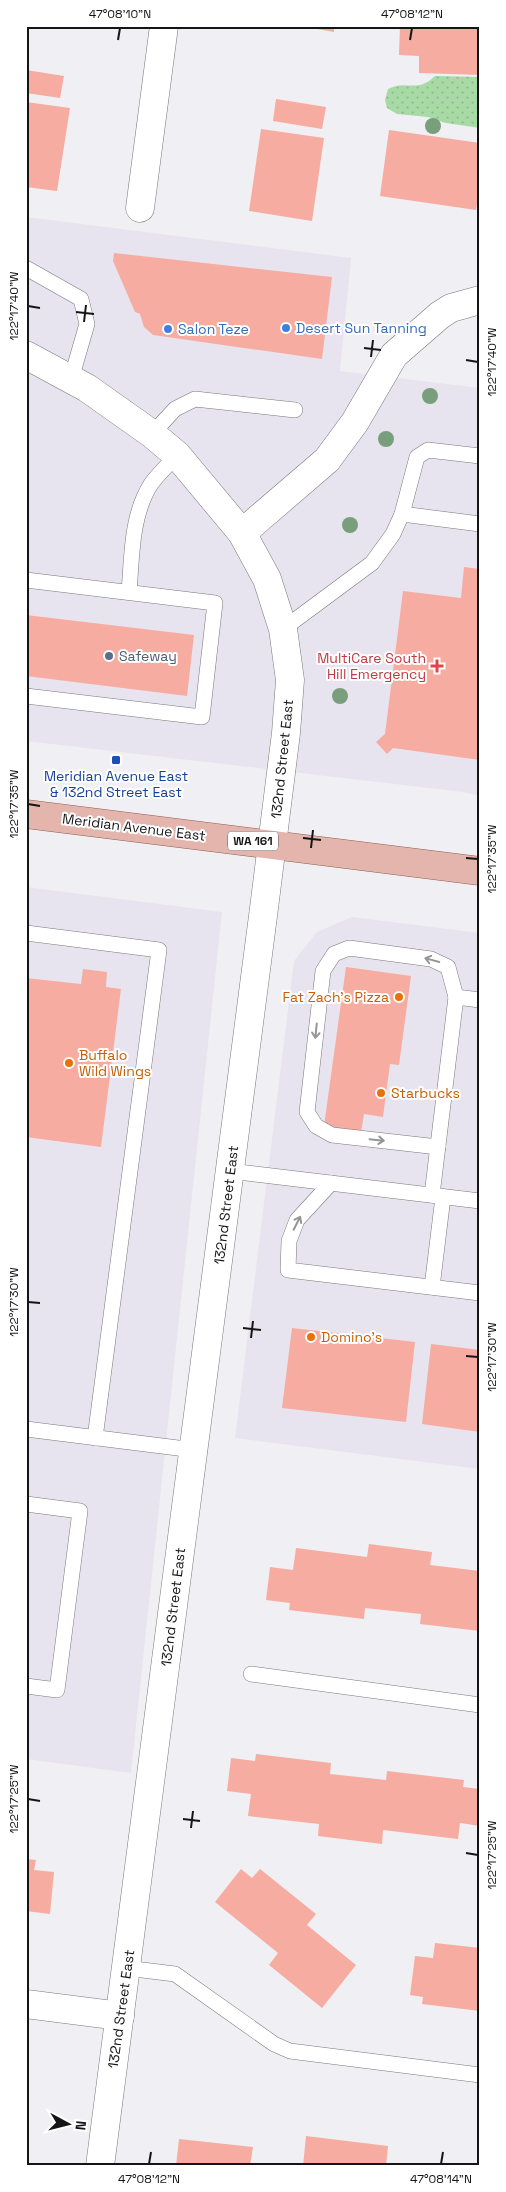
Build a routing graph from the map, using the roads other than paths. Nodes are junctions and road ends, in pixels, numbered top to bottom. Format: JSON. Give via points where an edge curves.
{"nodes":[{"id":1,"x":164,"y":26,"type":"edge"},
{"id":2,"x":140,"y":208,"type":"dead end"},
{"id":3,"x":26,"y":268,"type":"edge"},
{"id":4,"x":480,"y":300,"type":"edge"},
{"id":5,"x":26,"y":355,"type":"edge"},
{"id":6,"x":71,"y":379,"type":"junction"},
{"id":7,"x":295,"y":410,"type":"dead end"},
{"id":8,"x":152,"y":434,"type":"junction"},
{"id":9,"x":177,"y":455,"type":"junction"},
{"id":10,"x":480,"y":456,"type":"edge"},
{"id":11,"x":402,"y":514,"type":"junction"},
{"id":12,"x":480,"y":524,"type":"edge"},
{"id":13,"x":242,"y":533,"type":"junction"},
{"id":14,"x":26,"y":580,"type":"edge"},
{"id":15,"x":129,"y":592,"type":"junction"},
{"id":16,"x":284,"y":629,"type":"junction"},
{"id":17,"x":26,"y":696,"type":"edge"},
{"id":18,"x":26,"y":814,"type":"edge"},
{"id":19,"x":272,"y":844,"type":"junction"},
{"id":20,"x":480,"y":871,"type":"edge"},
{"id":21,"x":26,"y":933,"type":"edge"},
{"id":22,"x":456,"y":997,"type":"junction"},
{"id":23,"x":480,"y":1000,"type":"edge"},
{"id":24,"x":438,"y":1147,"type":"junction"},
{"id":25,"x":230,"y":1171,"type":"junction"},
{"id":26,"x":331,"y":1183,"type":"junction"},
{"id":27,"x":437,"y":1196,"type":"junction"},
{"id":28,"x":480,"y":1201,"type":"edge"},
{"id":29,"x":432,"y":1287,"type":"junction"},
{"id":30,"x":480,"y":1293,"type":"edge"},
{"id":31,"x":26,"y":1429,"type":"edge"},
{"id":32,"x":95,"y":1438,"type":"junction"},
{"id":33,"x":194,"y":1450,"type":"junction"},
{"id":34,"x":26,"y":1504,"type":"edge"},
{"id":35,"x":251,"y":1674,"type":"dead end"},
{"id":36,"x":26,"y":1686,"type":"edge"},
{"id":37,"x":480,"y":1705,"type":"edge"},
{"id":38,"x":126,"y":1968,"type":"junction"},
{"id":39,"x":26,"y":2004,"type":"edge"},
{"id":40,"x":120,"y":2016,"type":"junction"},
{"id":41,"x":480,"y":2075,"type":"edge"},
{"id":42,"x":100,"y":2166,"type":"edge"}],
"edges":[{"from":1,"to":2,"type":"street"},
{"from":3,"to":6,"type":"lane","via":[[81,299],[87,324]]},
{"from":4,"to":13,"type":"street","via":[[440,315],[394,355],[355,422],[327,460]]},
{"from":5,"to":6,"type":"street","name":"132nd Street East"},
{"from":6,"to":8,"type":"street","name":"132nd Street East"},
{"from":7,"to":8,"type":"lane","via":[[195,399],[175,408]]},
{"from":8,"to":9,"type":"street","name":"132nd Street East"},
{"from":9,"to":13,"type":"street","name":"132nd Street East"},
{"from":9,"to":15,"type":"lane","via":[[152,484],[140,506]]},
{"from":10,"to":11,"type":"lane","via":[[428,450],[418,457]]},
{"from":11,"to":12,"type":"lane"},
{"from":11,"to":16,"type":"lane","via":[[393,534],[372,563]]},
{"from":13,"to":16,"type":"street","name":"132nd Street East","via":[[267,579]]},
{"from":14,"to":15,"type":"lane"},
{"from":15,"to":17,"type":"lane","via":[[215,603],[202,717]]},
{"from":16,"to":19,"type":"street","name":"132nd Street East","via":[[290,680]]},
{"from":18,"to":19,"type":"main road","name":"Meridian Avenue East","number":"WA 161"},
{"from":19,"to":20,"type":"main road","name":"Meridian Avenue East","number":"WA 161"},
{"from":19,"to":25,"type":"street","name":"132nd Street East"},
{"from":21,"to":32,"type":"lane","via":[[159,950]]},
{"from":22,"to":23,"type":"lane"},
{"from":22,"to":24,"type":"lane"},
{"from":22,"to":24,"type":"lane","one_way":true,"via":[[448,967],[431,959],[349,948],[334,954],[323,971],[307,1112],[316,1126],[332,1136]]},
{"from":24,"to":27,"type":"lane"},
{"from":25,"to":26,"type":"lane"},
{"from":25,"to":33,"type":"street","name":"132nd Street East"},
{"from":26,"to":27,"type":"lane"},
{"from":29,"to":26,"type":"lane","one_way":true,"via":[[288,1270],[289,1241],[298,1220]]},
{"from":27,"to":28,"type":"lane"},
{"from":27,"to":29,"type":"lane"},
{"from":29,"to":30,"type":"lane"},
{"from":31,"to":32,"type":"lane"},
{"from":32,"to":33,"type":"lane"},
{"from":33,"to":38,"type":"street","name":"132nd Street East"},
{"from":34,"to":36,"type":"lane","via":[[80,1511],[57,1690]]},
{"from":35,"to":37,"type":"lane"},
{"from":38,"to":40,"type":"street","name":"132nd Street East"},
{"from":38,"to":41,"type":"lane","via":[[175,1974],[274,2044],[290,2051]]},
{"from":39,"to":40,"type":"street"},
{"from":40,"to":42,"type":"street","name":"132nd Street East"}]}
